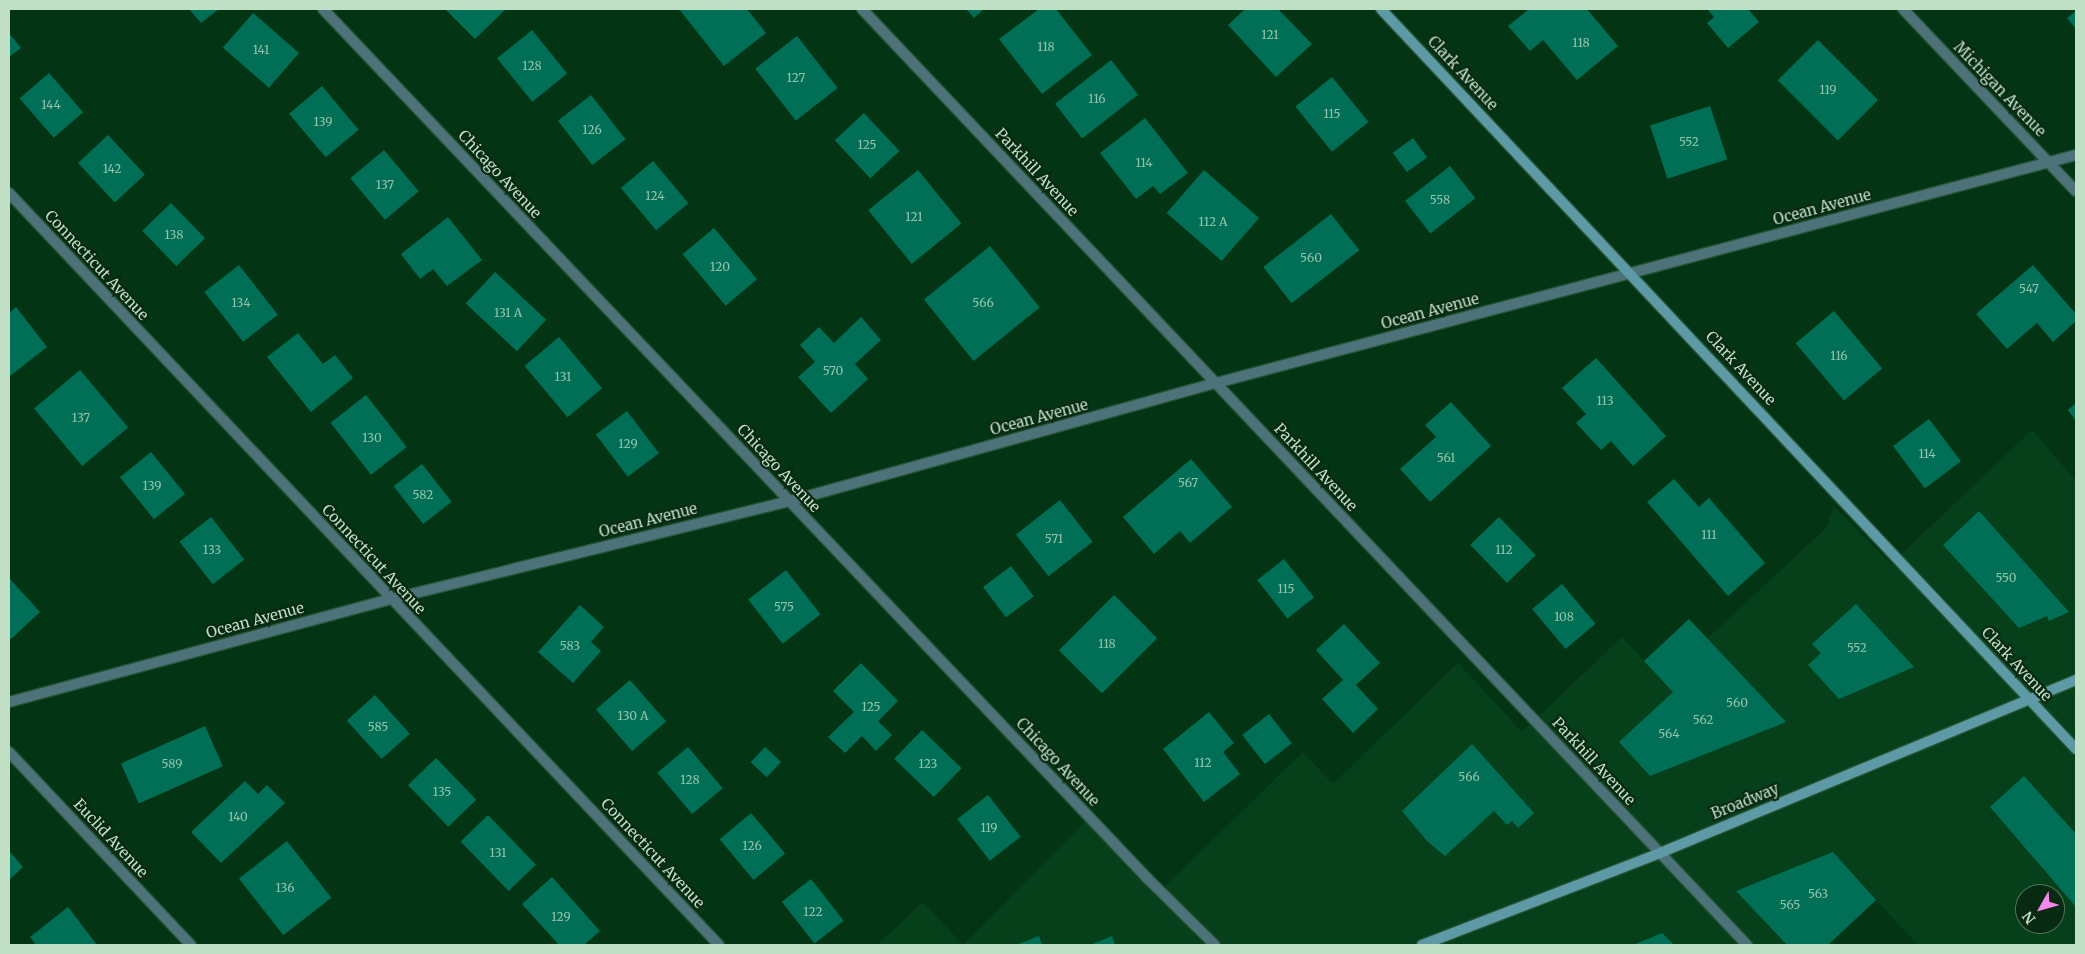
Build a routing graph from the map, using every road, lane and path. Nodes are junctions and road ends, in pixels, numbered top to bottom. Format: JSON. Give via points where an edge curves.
{"nodes":[{"id":1,"x":323,"y":9,"type":"edge"},
{"id":2,"x":862,"y":9,"type":"edge"},
{"id":3,"x":1381,"y":9,"type":"edge"},
{"id":4,"x":1902,"y":9,"type":"edge"},
{"id":5,"x":2076,"y":155,"type":"edge"},
{"id":6,"x":2049,"y":162,"type":"junction"},
{"id":7,"x":2076,"y":191,"type":"edge"},
{"id":8,"x":9,"y":193,"type":"edge"},
{"id":9,"x":1632,"y":273,"type":"junction"},
{"id":10,"x":1216,"y":383,"type":"junction"},
{"id":11,"x":790,"y":501,"type":"junction"},
{"id":12,"x":391,"y":599,"type":"junction"},
{"id":13,"x":2076,"y":680,"type":"edge"},
{"id":14,"x":2029,"y":699,"type":"junction"},
{"id":15,"x":9,"y":702,"type":"edge"},
{"id":16,"x":2076,"y":749,"type":"edge"},
{"id":17,"x":9,"y":752,"type":"edge"},
{"id":18,"x":1660,"y":852,"type":"junction"},
{"id":19,"x":192,"y":945,"type":"edge"},
{"id":20,"x":719,"y":945,"type":"edge"},
{"id":21,"x":1216,"y":945,"type":"edge"},
{"id":22,"x":1422,"y":945,"type":"edge"},
{"id":23,"x":1747,"y":945,"type":"edge"}],
"edges":[{"from":1,"to":11,"type":"street","name":"Chicago Avenue"},
{"from":2,"to":10,"type":"street","name":"Parkhill Avenue"},
{"from":3,"to":9,"type":"street","name":"Clark Avenue"},
{"from":4,"to":6,"type":"street","name":"Michigan Avenue"},
{"from":5,"to":6,"type":"street","name":"Ocean Avenue"},
{"from":6,"to":7,"type":"street","name":"Michigan Avenue"},
{"from":6,"to":9,"type":"street","name":"Ocean Avenue"},
{"from":8,"to":12,"type":"street","name":"Connecticut Avenue"},
{"from":9,"to":10,"type":"street","name":"Ocean Avenue"},
{"from":9,"to":14,"type":"street","name":"Clark Avenue"},
{"from":10,"to":11,"type":"street","name":"Ocean Avenue"},
{"from":10,"to":18,"type":"street","name":"Parkhill Avenue"},
{"from":11,"to":12,"type":"street","name":"Ocean Avenue"},
{"from":11,"to":21,"type":"street","name":"Chicago Avenue","via":[[1147,878]]},
{"from":12,"to":15,"type":"street","name":"Ocean Avenue"},
{"from":12,"to":20,"type":"street","name":"Connecticut Avenue"},
{"from":13,"to":14,"type":"street","name":"Broadway"},
{"from":14,"to":16,"type":"street","name":"Clark Avenue"},
{"from":14,"to":18,"type":"street","name":"Broadway"},
{"from":17,"to":19,"type":"street","name":"Euclid Avenue"},
{"from":18,"to":22,"type":"street","name":"Broadway"},
{"from":18,"to":23,"type":"street","name":"Parkhill Avenue"}]}
